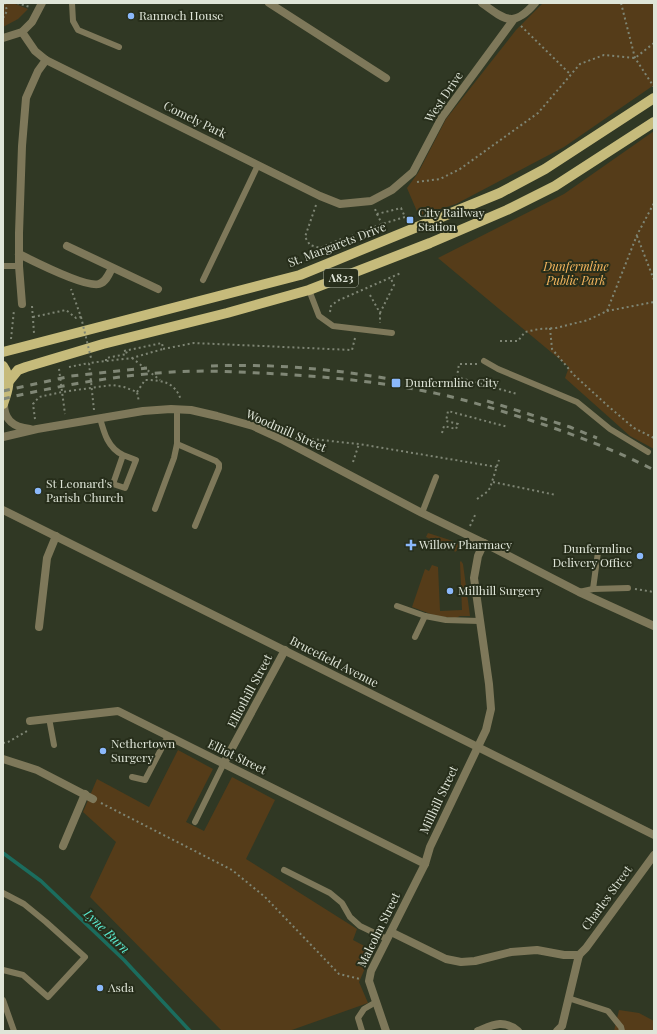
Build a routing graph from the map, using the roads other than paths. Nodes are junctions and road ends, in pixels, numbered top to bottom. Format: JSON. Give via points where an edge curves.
{"nodes":[{"id":1,"x":42,"y":3,"type":"edge"},
{"id":2,"x":72,"y":3,"type":"edge"},
{"id":3,"x":269,"y":3,"type":"edge"},
{"id":4,"x":482,"y":3,"type":"edge"},
{"id":5,"x":535,"y":3,"type":"edge"},
{"id":6,"x":514,"y":19,"type":"junction"},
{"id":7,"x":22,"y":32,"type":"junction"},
{"id":8,"x":3,"y":38,"type":"edge"},
{"id":9,"x":119,"y":47,"type":"dead end"},
{"id":10,"x":46,"y":60,"type":"junction"},
{"id":11,"x":386,"y":78,"type":"dead end"},
{"id":12,"x":654,"y":98,"type":"edge"},
{"id":13,"x":654,"y":122,"type":"edge"},
{"id":14,"x":258,"y":165,"type":"junction"},
{"id":15,"x":371,"y":201,"type":"joint"},
{"id":16,"x":67,"y":246,"type":"dead end"},
{"id":17,"x":19,"y":254,"type":"junction"},
{"id":18,"x":3,"y":266,"type":"edge"},
{"id":19,"x":19,"y":266,"type":"junction"},
{"id":20,"x":112,"y":268,"type":"junction"},
{"id":21,"x":203,"y":280,"type":"dead end"},
{"id":22,"x":158,"y":289,"type":"dead end"},
{"id":23,"x":310,"y":290,"type":"junction"},
{"id":24,"x":22,"y":304,"type":"dead end"},
{"id":25,"x":392,"y":332,"type":"dead end"},
{"id":26,"x":3,"y":352,"type":"edge"},
{"id":27,"x":482,"y":362,"type":"road end"},
{"id":28,"x":3,"y":366,"type":"edge"},
{"id":29,"x":9,"y":381,"type":"junction"},
{"id":30,"x":4,"y":402,"type":"edge"},
{"id":31,"x":177,"y":410,"type":"junction"},
{"id":32,"x":100,"y":418,"type":"junction"},
{"id":33,"x":37,"y":429,"type":"junction"},
{"id":34,"x":3,"y":437,"type":"edge"},
{"id":35,"x":177,"y":444,"type":"junction"},
{"id":36,"x":648,"y":452,"type":"dead end"},
{"id":37,"x":123,"y":455,"type":"junction"},
{"id":38,"x":436,"y":477,"type":"dead end"},
{"id":39,"x":155,"y":509,"type":"dead end"},
{"id":40,"x":3,"y":510,"type":"edge"},
{"id":41,"x":422,"y":513,"type":"junction"},
{"id":42,"x":195,"y":526,"type":"dead end"},
{"id":43,"x":56,"y":536,"type":"junction"},
{"id":44,"x":484,"y":543,"type":"junction"},
{"id":45,"x":598,"y":552,"type":"dead end"},
{"id":46,"x":628,"y":588,"type":"road end"},
{"id":47,"x":593,"y":589,"type":"junction"},
{"id":48,"x":579,"y":592,"type":"junction"},
{"id":49,"x":398,"y":606,"type":"dead end"},
{"id":50,"x":425,"y":616,"type":"junction"},
{"id":51,"x":479,"y":621,"type":"junction"},
{"id":52,"x":654,"y":626,"type":"edge"},
{"id":53,"x":39,"y":627,"type":"dead end"},
{"id":54,"x":415,"y":637,"type":"dead end"},
{"id":55,"x":285,"y":650,"type":"junction"},
{"id":56,"x":49,"y":718,"type":"junction"},
{"id":57,"x":30,"y":721,"type":"road end"},
{"id":58,"x":168,"y":736,"type":"junction"},
{"id":59,"x":54,"y":745,"type":"dead end"},
{"id":60,"x":477,"y":746,"type":"junction"},
{"id":61,"x":3,"y":758,"type":"edge"},
{"id":62,"x":224,"y":763,"type":"junction"},
{"id":63,"x":132,"y":777,"type":"dead end"},
{"id":64,"x":85,"y":794,"type":"junction"},
{"id":65,"x":93,"y":798,"type":"road end"},
{"id":66,"x":195,"y":822,"type":"dead end"},
{"id":67,"x":654,"y":835,"type":"edge"},
{"id":68,"x":63,"y":846,"type":"dead end"},
{"id":69,"x":654,"y":855,"type":"edge"},
{"id":70,"x":425,"y":864,"type":"junction"},
{"id":71,"x":284,"y":870,"type":"dead end"},
{"id":72,"x":3,"y":893,"type":"edge"},
{"id":73,"x":389,"y":936,"type":"junction"},
{"id":74,"x":579,"y":955,"type":"junction"},
{"id":75,"x":3,"y":970,"type":"edge"},
{"id":76,"x":568,"y":998,"type":"junction"},
{"id":77,"x":3,"y":1000,"type":"edge"},
{"id":78,"x":376,"y":1002,"type":"junction"},
{"id":79,"x":14,"y":1031,"type":"edge"},
{"id":80,"x":362,"y":1031,"type":"edge"},
{"id":81,"x":386,"y":1031,"type":"edge"},
{"id":82,"x":478,"y":1031,"type":"edge"},
{"id":83,"x":518,"y":1031,"type":"edge"},
{"id":84,"x":557,"y":1031,"type":"edge"},
{"id":85,"x":622,"y":1031,"type":"edge"}],
"edges":[{"from":1,"to":7,"type":"street","via":[[32,22]]},
{"from":2,"to":9,"type":"lane","via":[[73,21],[78,30]]},
{"from":3,"to":11,"type":"street"},
{"from":4,"to":6,"type":"street","via":[[507,18]]},
{"from":5,"to":6,"type":"street","name":"West Drive","via":[[520,18]]},
{"from":6,"to":15,"type":"street","name":"West Drive","via":[[442,117],[413,172],[392,190]]},
{"from":7,"to":8,"type":"street"},
{"from":7,"to":10,"type":"street","name":"Comely Park","via":[[35,52]]},
{"from":10,"to":14,"type":"street","name":"Comely Park"},
{"from":10,"to":17,"type":"street","via":[[26,98]]},
{"from":12,"to":26,"type":"main road","name":"St. Margarets Drive","number":"A823","via":[[545,169],[500,193],[300,274]]},
{"from":13,"to":23,"type":"main road","number":"A823","via":[[555,186],[507,210],[430,244]]},
{"from":14,"to":15,"type":"street","name":"Comely Park","via":[[340,204]]},
{"from":14,"to":21,"type":"lane"},
{"from":16,"to":20,"type":"street"},
{"from":17,"to":19,"type":"street"},
{"from":17,"to":20,"type":"street","via":[[87,284],[104,282]]},
{"from":18,"to":19,"type":"lane"},
{"from":19,"to":24,"type":"street"},
{"from":20,"to":22,"type":"street"},
{"from":23,"to":25,"type":"lane","via":[[319,316],[333,326]]},
{"from":23,"to":29,"type":"main road","number":"A823","via":[[21,368]]},
{"from":27,"to":36,"type":"lane","via":[[577,402],[610,429]]},
{"from":28,"to":29,"type":"main road"},
{"from":29,"to":30,"type":"main road"},
{"from":30,"to":33,"type":"street","name":"Woodmill Street","via":[[6,416],[12,424]]},
{"from":31,"to":32,"type":"street","name":"Woodmill Street","via":[[143,411]]},
{"from":31,"to":35,"type":"lane"},
{"from":31,"to":41,"type":"street","name":"Woodmill Street","via":[[191,410],[253,426]]},
{"from":32,"to":33,"type":"street","name":"Woodmill Street"},
{"from":32,"to":37,"type":"lane","via":[[110,445]]},
{"from":33,"to":34,"type":"street","name":"Woodmill Street"},
{"from":35,"to":39,"type":"lane"},
{"from":35,"to":42,"type":"lane","via":[[219,464]]},
{"from":37,"to":37,"type":"lane","via":[[113,484],[125,488],[136,460]]},
{"from":38,"to":41,"type":"lane"},
{"from":40,"to":43,"type":"street","name":"Brucefield Avenue"},
{"from":41,"to":44,"type":"street","name":"Woodmill Street"},
{"from":43,"to":53,"type":"street","via":[[47,558]]},
{"from":43,"to":55,"type":"street","name":"Brucefield Avenue"},
{"from":44,"to":48,"type":"street","name":"Woodmill Street"},
{"from":44,"to":51,"type":"street","name":"Millhill Street","via":[[478,556],[474,578]]},
{"from":45,"to":47,"type":"lane"},
{"from":46,"to":47,"type":"lane"},
{"from":47,"to":48,"type":"lane"},
{"from":48,"to":52,"type":"street","name":"Woodmill Street"},
{"from":49,"to":50,"type":"lane"},
{"from":50,"to":51,"type":"lane","via":[[446,620]]},
{"from":50,"to":54,"type":"lane"},
{"from":51,"to":60,"type":"street","name":"Millhill Street","via":[[491,709],[486,730]]},
{"from":55,"to":60,"type":"street","name":"Brucefield Avenue"},
{"from":55,"to":62,"type":"street","name":"Elliothill Street"},
{"from":56,"to":57,"type":"street","name":"Elliot Street"},
{"from":56,"to":58,"type":"street","name":"Elliot Street","via":[[118,711]]},
{"from":56,"to":59,"type":"lane"},
{"from":58,"to":62,"type":"street","name":"Elliot Street"},
{"from":58,"to":63,"type":"lane","via":[[145,780]]},
{"from":60,"to":67,"type":"street","name":"Brucefield Avenue"},
{"from":60,"to":70,"type":"street","name":"Millhill Street","via":[[430,847]]},
{"from":61,"to":64,"type":"street","via":[[37,770]]},
{"from":62,"to":66,"type":"lane"},
{"from":62,"to":70,"type":"street","name":"Elliot Street"},
{"from":64,"to":65,"type":"street"},
{"from":64,"to":68,"type":"street"},
{"from":69,"to":74,"type":"street","name":"Charles Street"},
{"from":70,"to":73,"type":"street","name":"Malcolm Street"},
{"from":71,"to":73,"type":"lane","via":[[330,893],[342,903],[350,917],[360,926]]},
{"from":72,"to":75,"type":"lane","via":[[24,904],[85,957],[48,997],[23,975]]},
{"from":73,"to":74,"type":"street","via":[[446,960],[461,962],[475,962],[511,952],[537,950]]},
{"from":73,"to":78,"type":"street","name":"Malcolm Street","via":[[371,971],[369,981]]},
{"from":74,"to":76,"type":"street"},
{"from":76,"to":84,"type":"street","via":[[562,1026]]},
{"from":76,"to":85,"type":"lane","via":[[608,1011]]},
{"from":77,"to":79,"type":"lane"},
{"from":78,"to":80,"type":"lane","via":[[364,1009],[358,1018]]},
{"from":78,"to":81,"type":"street","name":"Malcolm Street"},
{"from":82,"to":83,"type":"street","via":[[498,1023]]}]}
